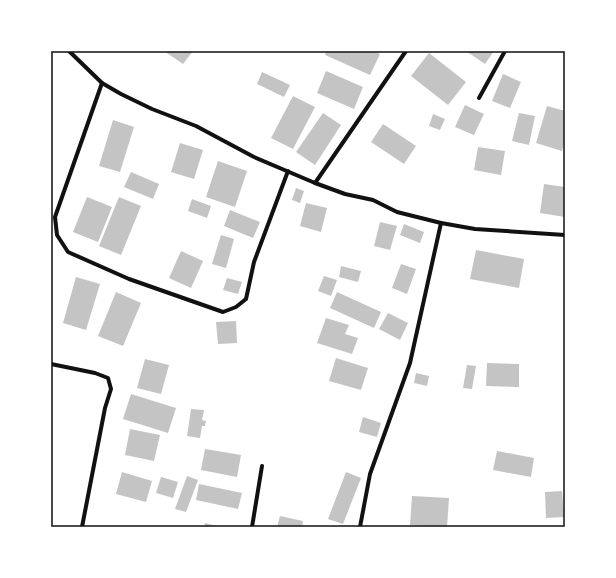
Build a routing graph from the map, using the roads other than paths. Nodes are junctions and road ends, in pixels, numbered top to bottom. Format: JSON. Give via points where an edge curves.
{"nodes":[{"id":1,"x":69,"y":51,"type":"edge"},
{"id":2,"x":406,"y":51,"type":"edge"},
{"id":3,"x":505,"y":51,"type":"edge"},
{"id":4,"x":102,"y":83,"type":"junction"},
{"id":5,"x":479,"y":98,"type":"dead end"},
{"id":6,"x":288,"y":170,"type":"junction"},
{"id":7,"x":315,"y":183,"type":"junction"},
{"id":8,"x":441,"y":223,"type":"junction"},
{"id":9,"x":565,"y":235,"type":"edge"},
{"id":10,"x":51,"y":364,"type":"edge"},
{"id":11,"x":262,"y":466,"type":"dead end"},
{"id":12,"x":82,"y":527,"type":"edge"},
{"id":13,"x":252,"y":527,"type":"edge"},
{"id":14,"x":360,"y":527,"type":"edge"}],
"edges":[{"from":1,"to":4,"type":"street"},
{"from":2,"to":7,"type":"street"},
{"from":3,"to":5,"type":"street"},
{"from":4,"to":6,"type":"street","via":[[152,109],[196,126],[254,157]]},
{"from":4,"to":6,"type":"street","via":[[55,217],[57,235],[68,252],[104,270],[223,312],[236,307],[246,299],[254,262]]},
{"from":6,"to":7,"type":"street"},
{"from":7,"to":8,"type":"street","via":[[345,194],[373,200],[397,212]]},
{"from":8,"to":9,"type":"street","via":[[475,229]]},
{"from":8,"to":14,"type":"street","via":[[410,363],[370,474]]},
{"from":10,"to":12,"type":"street","via":[[108,378],[111,390],[105,408]]},
{"from":11,"to":13,"type":"street"}]}
